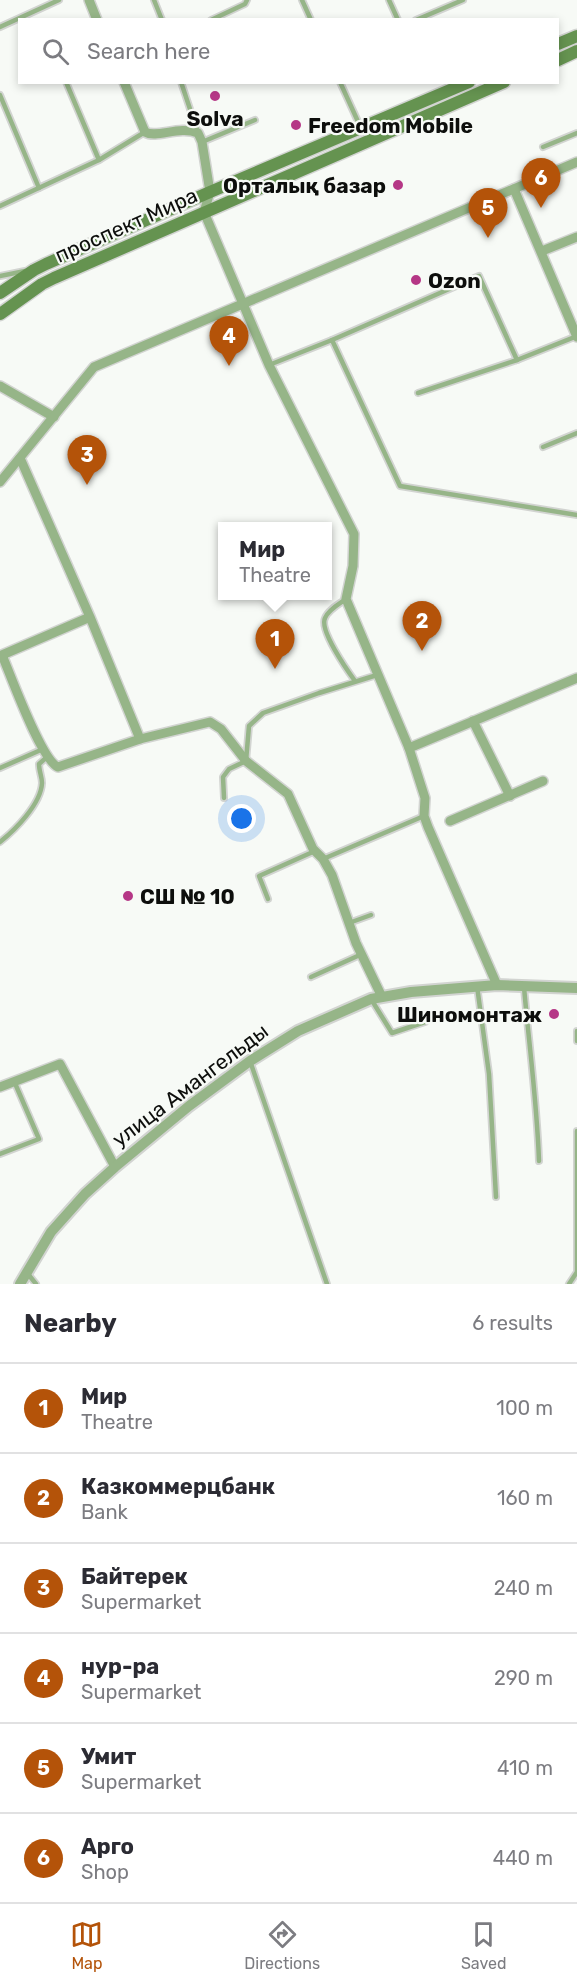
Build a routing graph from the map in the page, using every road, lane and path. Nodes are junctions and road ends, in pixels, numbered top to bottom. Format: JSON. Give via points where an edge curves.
{"nodes":[{"id":1,"x":59,"y":0,"type":"edge"},
{"id":2,"x":89,"y":0,"type":"edge"},
{"id":3,"x":154,"y":0,"type":"edge"},
{"id":4,"x":247,"y":0,"type":"edge"},
{"id":5,"x":302,"y":0,"type":"edge"},
{"id":6,"x":389,"y":0,"type":"edge"},
{"id":7,"x":463,"y":0,"type":"edge"},
{"id":8,"x":20,"y":18,"type":"edge"},
{"id":9,"x":96,"y":18,"type":"edge"},
{"id":10,"x":161,"y":18,"type":"edge"},
{"id":11,"x":215,"y":18,"type":"edge"},
{"id":12,"x":310,"y":18,"type":"edge"},
{"id":13,"x":397,"y":18,"type":"edge"},
{"id":14,"x":421,"y":18,"type":"edge"},
{"id":15,"x":18,"y":19,"type":"edge"},
{"id":16,"x":0,"y":27,"type":"edge"},
{"id":17,"x":577,"y":36,"type":"edge"},
{"id":18,"x":559,"y":44,"type":"edge"},
{"id":19,"x":577,"y":51,"type":"edge"},
{"id":20,"x":559,"y":60,"type":"edge"},
{"id":21,"x":67,"y":84,"type":"edge"},
{"id":22,"x":125,"y":84,"type":"edge"},
{"id":23,"x":182,"y":84,"type":"edge"},
{"id":24,"x":341,"y":84,"type":"edge"},
{"id":25,"x":464,"y":84,"type":"edge"},
{"id":26,"x":499,"y":84,"type":"edge"},
{"id":27,"x":0,"y":95,"type":"edge"},
{"id":28,"x":255,"y":120,"type":"dead end"},
{"id":29,"x":361,"y":128,"type":"junction"},
{"id":30,"x":145,"y":132,"type":"junction"},
{"id":31,"x":577,"y":133,"type":"edge"},
{"id":32,"x":200,"y":137,"type":"junction"},
{"id":33,"x":543,"y":147,"type":"dead end"},
{"id":34,"x":99,"y":160,"type":"junction"},
{"id":35,"x":577,"y":162,"type":"edge"},
{"id":36,"x":39,"y":188,"type":"junction"},
{"id":37,"x":514,"y":189,"type":"junction"},
{"id":38,"x":210,"y":192,"type":"junction"},
{"id":39,"x":0,"y":206,"type":"edge"},
{"id":40,"x":204,"y":212,"type":"junction"},
{"id":41,"x":577,"y":237,"type":"edge"},
{"id":42,"x":542,"y":251,"type":"junction"},
{"id":43,"x":34,"y":270,"type":"junction"},
{"id":44,"x":0,"y":276,"type":"edge"},
{"id":45,"x":0,"y":293,"type":"edge"},
{"id":46,"x":243,"y":304,"type":"junction"},
{"id":47,"x":0,"y":314,"type":"edge"},
{"id":48,"x":577,"y":336,"type":"edge"},
{"id":49,"x":332,"y":340,"type":"junction"},
{"id":50,"x":517,"y":360,"type":"junction"},
{"id":51,"x":269,"y":365,"type":"junction"},
{"id":52,"x":0,"y":386,"type":"edge"},
{"id":53,"x":418,"y":393,"type":"dead end"},
{"id":54,"x":54,"y":417,"type":"junction"},
{"id":55,"x":577,"y":433,"type":"edge"},
{"id":56,"x":543,"y":447,"type":"dead end"},
{"id":57,"x":20,"y":458,"type":"junction"},
{"id":58,"x":0,"y":482,"type":"edge"},
{"id":59,"x":577,"y":515,"type":"edge"},
{"id":60,"x":346,"y":599,"type":"junction"},
{"id":61,"x":90,"y":617,"type":"junction"},
{"id":62,"x":1,"y":655,"type":"edge"},
{"id":63,"x":378,"y":675,"type":"junction"},
{"id":64,"x":577,"y":678,"type":"edge"},
{"id":65,"x":355,"y":681,"type":"junction"},
{"id":66,"x":473,"y":721,"type":"junction"},
{"id":67,"x":140,"y":739,"type":"junction"},
{"id":68,"x":409,"y":748,"type":"junction"},
{"id":69,"x":45,"y":753,"type":"junction"},
{"id":70,"x":246,"y":761,"type":"junction"},
{"id":71,"x":0,"y":768,"type":"edge"},
{"id":72,"x":543,"y":781,"type":"dead end"},
{"id":73,"x":510,"y":796,"type":"junction"},
{"id":74,"x":224,"y":798,"type":"dead end"},
{"id":75,"x":424,"y":816,"type":"junction"},
{"id":76,"x":450,"y":822,"type":"dead end"},
{"id":77,"x":0,"y":842,"type":"edge"},
{"id":78,"x":315,"y":851,"type":"junction"},
{"id":79,"x":323,"y":859,"type":"junction"},
{"id":80,"x":268,"y":899,"type":"dead end"},
{"id":81,"x":371,"y":915,"type":"dead end"},
{"id":82,"x":349,"y":923,"type":"junction"},
{"id":83,"x":362,"y":954,"type":"junction"},
{"id":84,"x":311,"y":977,"type":"dead end"},
{"id":85,"x":497,"y":985,"type":"junction"},
{"id":86,"x":524,"y":985,"type":"junction"},
{"id":87,"x":477,"y":986,"type":"junction"},
{"id":88,"x":577,"y":988,"type":"edge"},
{"id":89,"x":376,"y":998,"type":"junction"},
{"id":90,"x":425,"y":1022,"type":"dead end"},
{"id":91,"x":577,"y":1031,"type":"edge"},
{"id":92,"x":577,"y":1041,"type":"edge"},
{"id":93,"x":250,"y":1061,"type":"junction"},
{"id":94,"x":14,"y":1081,"type":"junction"},
{"id":95,"x":0,"y":1087,"type":"edge"},
{"id":96,"x":577,"y":1131,"type":"edge"},
{"id":97,"x":0,"y":1154,"type":"edge"},
{"id":98,"x":539,"y":1161,"type":"dead end"},
{"id":99,"x":115,"y":1167,"type":"junction"},
{"id":100,"x":496,"y":1197,"type":"dead end"},
{"id":101,"x":576,"y":1213,"type":"edge"},
{"id":102,"x":26,"y":1272,"type":"junction"},
{"id":103,"x":577,"y":1272,"type":"edge"},
{"id":104,"x":20,"y":1284,"type":"edge"},
{"id":105,"x":36,"y":1284,"type":"edge"},
{"id":106,"x":327,"y":1284,"type":"edge"},
{"id":107,"x":569,"y":1284,"type":"edge"}],
"edges":[{"from":1,"to":8,"type":"lane"},
{"from":2,"to":9,"type":"street"},
{"from":3,"to":10,"type":"lane"},
{"from":4,"to":11,"type":"lane"},
{"from":5,"to":12,"type":"lane"},
{"from":6,"to":13,"type":"lane"},
{"from":7,"to":14,"type":"lane"},
{"from":15,"to":16,"type":"lane"},
{"from":17,"to":18,"type":"main road"},
{"from":19,"to":20,"type":"main road"},
{"from":21,"to":34,"type":"lane"},
{"from":22,"to":30,"type":"street"},
{"from":23,"to":32,"type":"lane"},
{"from":24,"to":29,"type":"lane"},
{"from":25,"to":29,"type":"main road","name":"проспект Мира"},
{"from":26,"to":40,"type":"main road","name":"проспект Мира"},
{"from":27,"to":36,"type":"lane"},
{"from":28,"to":32,"type":"lane"},
{"from":29,"to":38,"type":"main road","name":"проспект Мира"},
{"from":30,"to":32,"type":"street","via":[[181,129]]},
{"from":30,"to":34,"type":"lane"},
{"from":31,"to":33,"type":"lane"},
{"from":32,"to":38,"type":"street"},
{"from":34,"to":36,"type":"lane"},
{"from":35,"to":37,"type":"street"},
{"from":36,"to":39,"type":"lane"},
{"from":37,"to":42,"type":"street"},
{"from":37,"to":46,"type":"street"},
{"from":38,"to":40,"type":"street"},
{"from":38,"to":43,"type":"main road","name":"проспект Мира"},
{"from":40,"to":46,"type":"street"},
{"from":40,"to":47,"type":"main road","name":"проспект Мира","via":[[42,284]]},
{"from":41,"to":42,"type":"street"},
{"from":42,"to":48,"type":"street"},
{"from":43,"to":44,"type":"lane"},
{"from":43,"to":45,"type":"main road","name":"проспект Мира"},
{"from":46,"to":51,"type":"street"},
{"from":46,"to":54,"type":"street","via":[[94,367]]},
{"from":48,"to":50,"type":"lane"},
{"from":49,"to":50,"type":"lane","via":[[479,276]]},
{"from":49,"to":51,"type":"lane"},
{"from":49,"to":59,"type":"lane","via":[[400,486]]},
{"from":50,"to":53,"type":"lane"},
{"from":51,"to":60,"type":"street","via":[[354,534]]},
{"from":52,"to":54,"type":"street"},
{"from":54,"to":57,"type":"street"},
{"from":55,"to":56,"type":"lane"},
{"from":57,"to":58,"type":"street"},
{"from":57,"to":61,"type":"street"},
{"from":60,"to":63,"type":"street"},
{"from":60,"to":65,"type":"lane","via":[[323,622]]},
{"from":61,"to":62,"type":"street"},
{"from":61,"to":67,"type":"street"},
{"from":62,"to":69,"type":"street"},
{"from":63,"to":65,"type":"lane"},
{"from":63,"to":68,"type":"street"},
{"from":64,"to":66,"type":"street"},
{"from":65,"to":70,"type":"lane","via":[[263,713],[249,726]]},
{"from":66,"to":68,"type":"street"},
{"from":66,"to":73,"type":"street"},
{"from":67,"to":69,"type":"street","via":[[58,767],[51,764]]},
{"from":67,"to":70,"type":"street","via":[[210,723],[221,729]]},
{"from":68,"to":75,"type":"street","via":[[425,798]]},
{"from":69,"to":71,"type":"lane"},
{"from":69,"to":77,"type":"lane","via":[[39,764],[39,795],[18,828]]},
{"from":70,"to":74,"type":"lane","via":[[229,769],[223,777]]},
{"from":70,"to":78,"type":"street","via":[[288,794]]},
{"from":72,"to":73,"type":"street"},
{"from":73,"to":76,"type":"street"},
{"from":75,"to":79,"type":"lane"},
{"from":75,"to":85,"type":"street"},
{"from":78,"to":79,"type":"street"},
{"from":78,"to":80,"type":"lane","via":[[260,876]]},
{"from":79,"to":82,"type":"street"},
{"from":81,"to":82,"type":"lane"},
{"from":82,"to":83,"type":"street"},
{"from":83,"to":84,"type":"lane"},
{"from":83,"to":89,"type":"street"},
{"from":85,"to":86,"type":"street","name":"улица Амангельды"},
{"from":85,"to":87,"type":"street","name":"улица Амангельды"},
{"from":86,"to":88,"type":"street","name":"улица Амангельды"},
{"from":86,"to":98,"type":"lane"},
{"from":87,"to":89,"type":"street","name":"улица Амангельды"},
{"from":87,"to":100,"type":"lane","via":[[489,1074]]},
{"from":89,"to":90,"type":"lane","via":[[392,1033]]},
{"from":89,"to":93,"type":"street","name":"улица Амангельды","via":[[298,1031]]},
{"from":91,"to":92,"type":"lane"},
{"from":93,"to":99,"type":"street","name":"улица Амангельды"},
{"from":93,"to":106,"type":"lane"},
{"from":94,"to":95,"type":"street"},
{"from":94,"to":97,"type":"lane","via":[[39,1139]]},
{"from":94,"to":99,"type":"street","via":[[60,1064]]},
{"from":96,"to":101,"type":"lane"},
{"from":99,"to":102,"type":"street","name":"улица Амангельды","via":[[51,1232]]},
{"from":101,"to":103,"type":"lane"},
{"from":102,"to":104,"type":"street","name":"улица Амангельды"},
{"from":102,"to":105,"type":"lane"},
{"from":103,"to":107,"type":"lane"}]}
